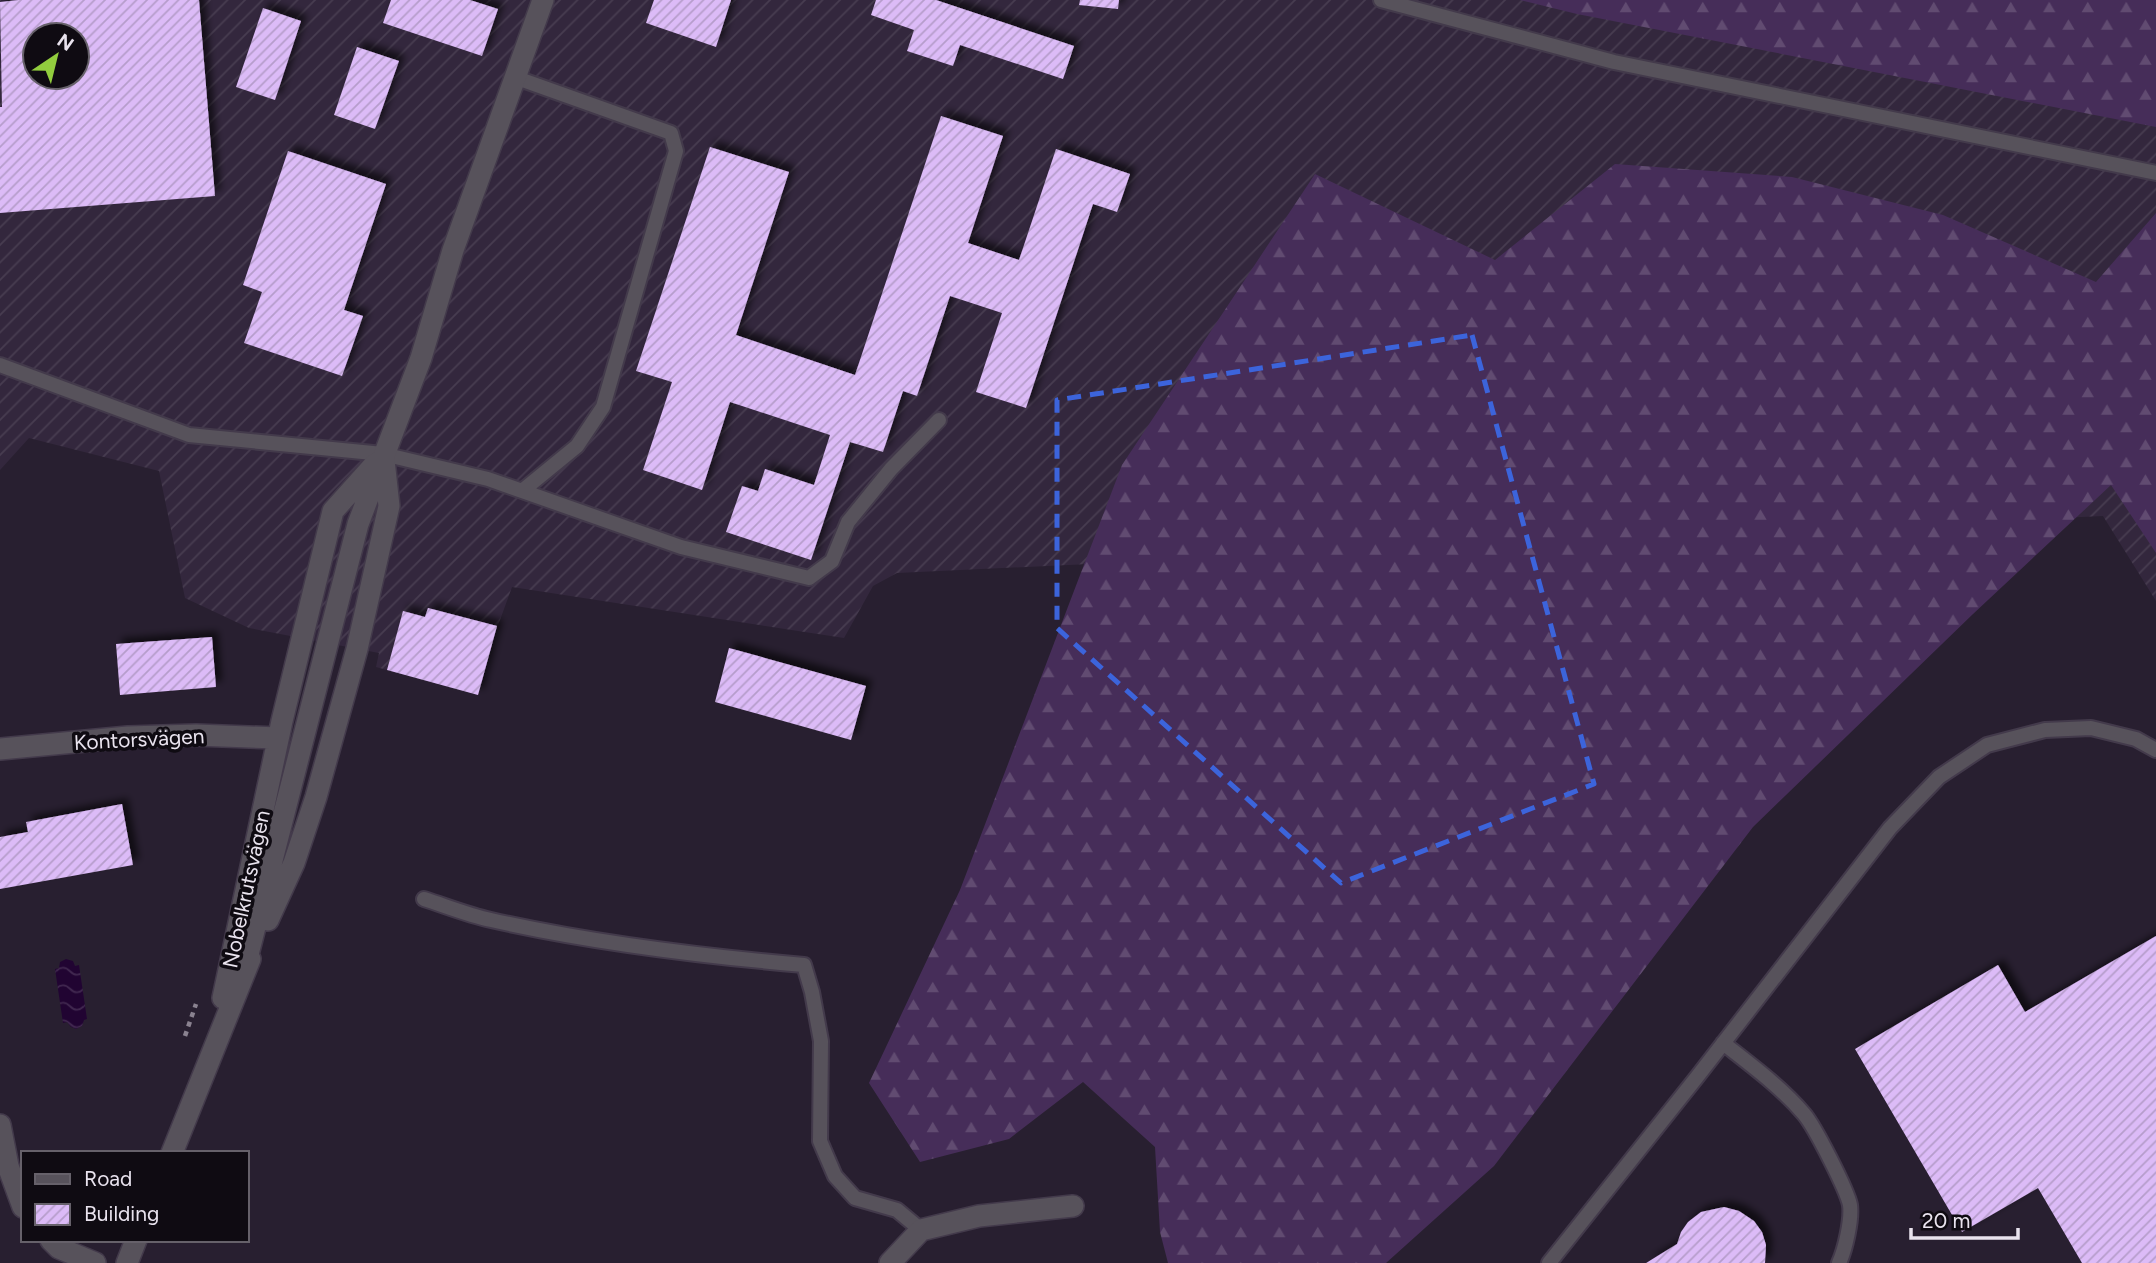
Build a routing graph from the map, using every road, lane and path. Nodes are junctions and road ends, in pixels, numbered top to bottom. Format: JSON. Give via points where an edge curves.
{"nodes":[{"id":1,"x":543,"y":0,"type":"edge"},
{"id":2,"x":1381,"y":0,"type":"edge"},
{"id":3,"x":514,"y":77,"type":"junction"},
{"id":4,"x":2156,"y":173,"type":"edge"},
{"id":5,"x":0,"y":365,"type":"edge"},
{"id":6,"x":939,"y":420,"type":"dead end"},
{"id":7,"x":383,"y":454,"type":"junction"},
{"id":8,"x":522,"y":491,"type":"junction"},
{"id":9,"x":278,"y":738,"type":"junction"},
{"id":10,"x":0,"y":750,"type":"edge"},
{"id":11,"x":2156,"y":750,"type":"edge"},
{"id":12,"x":424,"y":899,"type":"dead end"},
{"id":13,"x":244,"y":970,"type":"junction"},
{"id":14,"x":1723,"y":1044,"type":"junction"},
{"id":15,"x":212,"y":1054,"type":"junction"},
{"id":16,"x":0,"y":1125,"type":"edge"},
{"id":17,"x":173,"y":1151,"type":"edge"},
{"id":18,"x":21,"y":1202,"type":"edge"},
{"id":19,"x":1073,"y":1206,"type":"dead end"},
{"id":20,"x":921,"y":1230,"type":"junction"},
{"id":21,"x":53,"y":1242,"type":"edge"},
{"id":22,"x":135,"y":1242,"type":"edge"},
{"id":23,"x":96,"y":1263,"type":"edge"},
{"id":24,"x":127,"y":1263,"type":"edge"},
{"id":25,"x":890,"y":1263,"type":"edge"},
{"id":26,"x":1549,"y":1263,"type":"edge"},
{"id":27,"x":1839,"y":1263,"type":"edge"}],
"edges":[{"from":1,"to":3,"type":"street","name":"Nobelkrutsvägen"},
{"from":2,"to":4,"type":"lane","via":[[1614,62]]},
{"from":3,"to":7,"type":"street","name":"Nobelkrutsvägen","via":[[453,250],[421,358]]},
{"from":3,"to":8,"type":"lane","via":[[671,133],[676,151],[603,407],[578,446]]},
{"from":5,"to":7,"type":"lane","via":[[190,435]]},
{"from":6,"to":8,"type":"lane","via":[[891,469],[848,523],[832,561],[809,578],[681,547]]},
{"from":7,"to":8,"type":"lane"},
{"from":7,"to":9,"type":"street","name":"Nobelkrutsvägen","via":[[333,511]]},
{"from":7,"to":13,"type":"street","name":"Nobelkrutsvägen","via":[[358,524]]},
{"from":7,"to":13,"type":"street","name":"Nobelkrutsvägen","via":[[389,506],[357,649],[303,837]]},
{"from":9,"to":10,"type":"street","name":"Kontorsvägen","via":[[196,734]]},
{"from":9,"to":15,"type":"street","name":"Nobelkrutsvägen"},
{"from":11,"to":14,"type":"lane","via":[[2136,739],[2091,728],[2045,730],[1987,745],[1940,777],[1890,828]]},
{"from":12,"to":20,"type":"lane","via":[[528,927],[698,956],[804,965],[821,1041],[820,1141],[835,1176],[855,1198],[897,1210]]},
{"from":13,"to":15,"type":"street","name":"Nobelkrutsvägen"},
{"from":14,"to":26,"type":"lane"},
{"from":14,"to":27,"type":"lane","via":[[1758,1069],[1805,1115],[1830,1160],[1850,1206]]},
{"from":15,"to":17,"type":"street"},
{"from":16,"to":18,"type":"street"},
{"from":19,"to":20,"type":"street","via":[[979,1216]]},
{"from":20,"to":25,"type":"street"},
{"from":21,"to":23,"type":"street"},
{"from":22,"to":24,"type":"street"}]}
